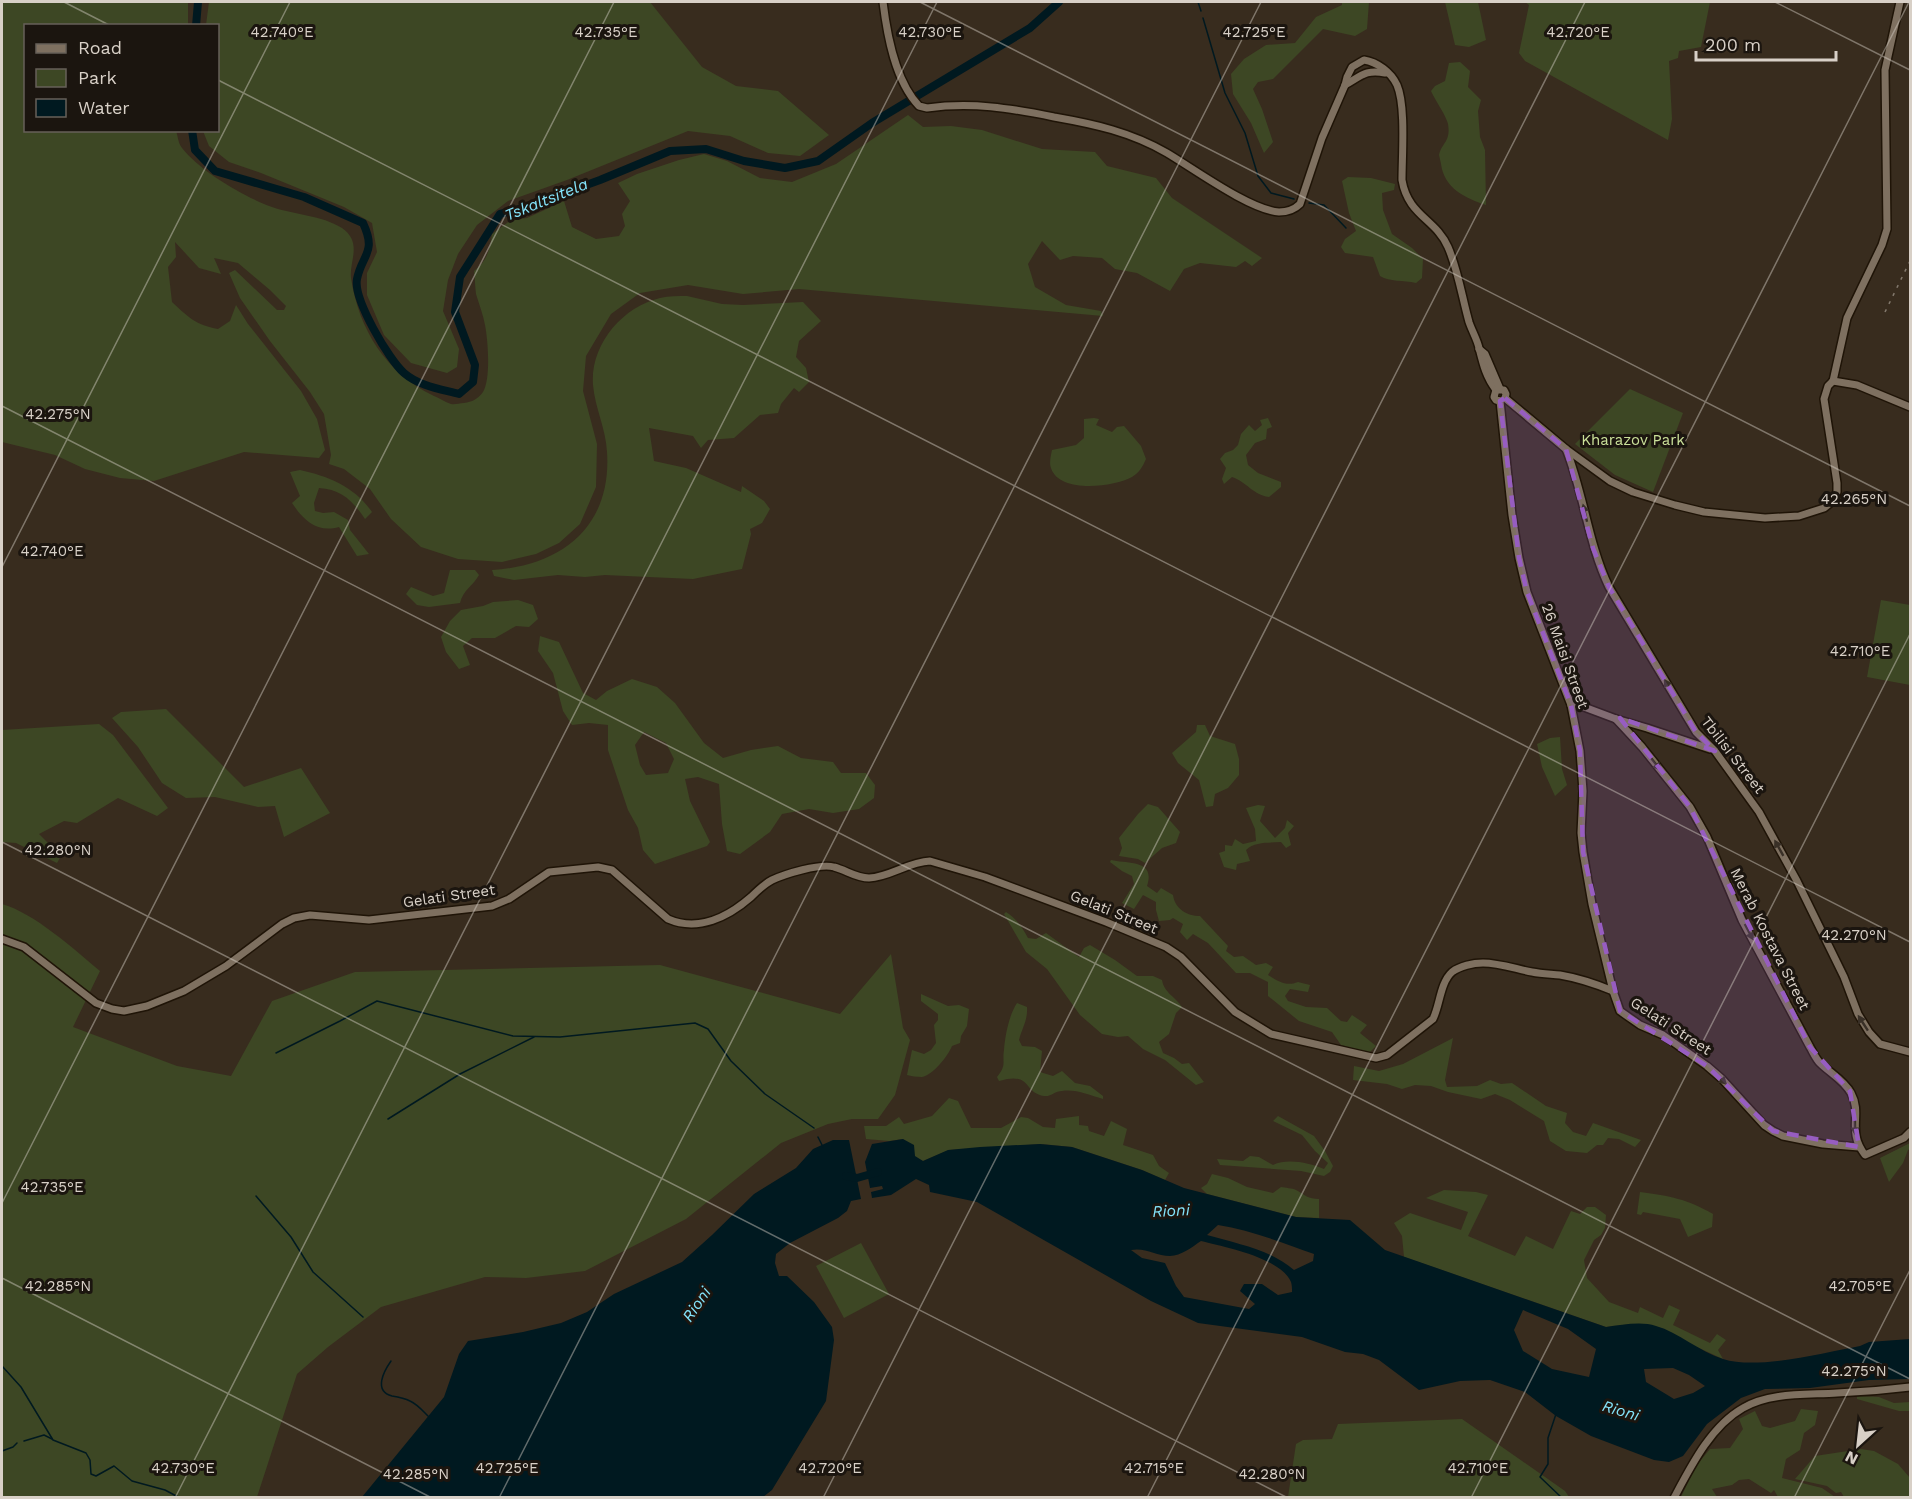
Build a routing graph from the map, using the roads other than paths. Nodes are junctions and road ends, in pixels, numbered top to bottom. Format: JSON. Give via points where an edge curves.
{"nodes":[{"id":1,"x":883,"y":2,"type":"edge"},
{"id":2,"x":1900,"y":2,"type":"edge"},
{"id":3,"x":1388,"y":74,"type":"junction"},
{"id":4,"x":1345,"y":85,"type":"junction"},
{"id":5,"x":1833,"y":381,"type":"junction"},
{"id":6,"x":1503,"y":400,"type":"junction"},
{"id":7,"x":1911,"y":407,"type":"edge"},
{"id":8,"x":1566,"y":448,"type":"junction"},
{"id":9,"x":1571,"y":705,"type":"junction"},
{"id":10,"x":1616,"y":719,"type":"junction"},
{"id":11,"x":1715,"y":751,"type":"junction"},
{"id":12,"x":2,"y":939,"type":"edge"},
{"id":13,"x":1613,"y":991,"type":"junction"},
{"id":14,"x":1911,"y":1052,"type":"edge"},
{"id":15,"x":1911,"y":1132,"type":"edge"},
{"id":16,"x":1859,"y":1147,"type":"junction"},
{"id":17,"x":1911,"y":1388,"type":"edge"},
{"id":18,"x":1674,"y":1497,"type":"edge"}],
"edges":[{"from":1,"to":4,"type":"main road","via":[[894,57],[904,83],[924,108],[1006,107],[1111,128],[1164,151],[1243,199],[1273,211],[1287,212],[1302,200]]},
{"from":2,"to":5,"type":"main road","via":[[1885,70],[1887,229],[1847,318]]},
{"from":3,"to":4,"type":"main road","via":[[1373,70]]},
{"from":3,"to":4,"type":"main road","via":[[1377,63],[1364,60],[1352,67]]},
{"from":3,"to":6,"type":"main road","via":[[1397,84],[1401,100],[1404,192],[1448,247],[1469,322],[1498,389],[1505,392]]},
{"from":5,"to":7,"type":"main road","via":[[1857,385]]},
{"from":5,"to":8,"type":"main road","via":[[1824,403],[1837,492],[1829,504],[1808,514],[1765,518],[1674,505],[1610,481]]},
{"from":6,"to":8,"type":"main road"},
{"from":6,"to":9,"type":"main road","name":"26 Maisi Street","via":[[1512,515],[1527,592]]},
{"from":11,"to":8,"type":"main road","name":"Tbilisi Street","one_way":true,"via":[[1696,732],[1604,576]]},
{"from":9,"to":10,"type":"main road"},
{"from":9,"to":13,"type":"main road","name":"26 Maisi Street","via":[[1580,751],[1583,852]]},
{"from":10,"to":11,"type":"main road"},
{"from":10,"to":16,"type":"main road","name":"Merab Kostava Street","one_way":true,"via":[[1690,807],[1741,917],[1810,1047],[1820,1063],[1850,1091]]},
{"from":14,"to":11,"type":"main road","name":"Tbilisi Street","one_way":true,"via":[[1880,1044],[1869,1032],[1780,849]]},
{"from":12,"to":13,"type":"main road","name":"Gelati Street","via":[[24,947],[96,1003],[112,1010],[133,1010],[166,999],[226,966],[282,924],[310,915],[369,920],[492,906],[544,874],[598,867],[612,870],[668,919],[690,924],[726,916],[773,879],[813,868],[834,867],[868,878],[930,861],[996,881],[1166,947],[1235,1012],[1271,1034],[1365,1056],[1387,1055],[1433,1018],[1448,977],[1474,963],[1562,976]]},
{"from":13,"to":16,"type":"main road","name":"Gelati Street","one_way":true,"via":[[1620,1011],[1707,1066],[1773,1131],[1823,1144]]},
{"from":15,"to":16,"type":"main road","name":"Gelati Street","via":[[1865,1155]]},
{"from":17,"to":18,"type":"main road","via":[[1787,1396],[1756,1402],[1720,1427]]}]}
